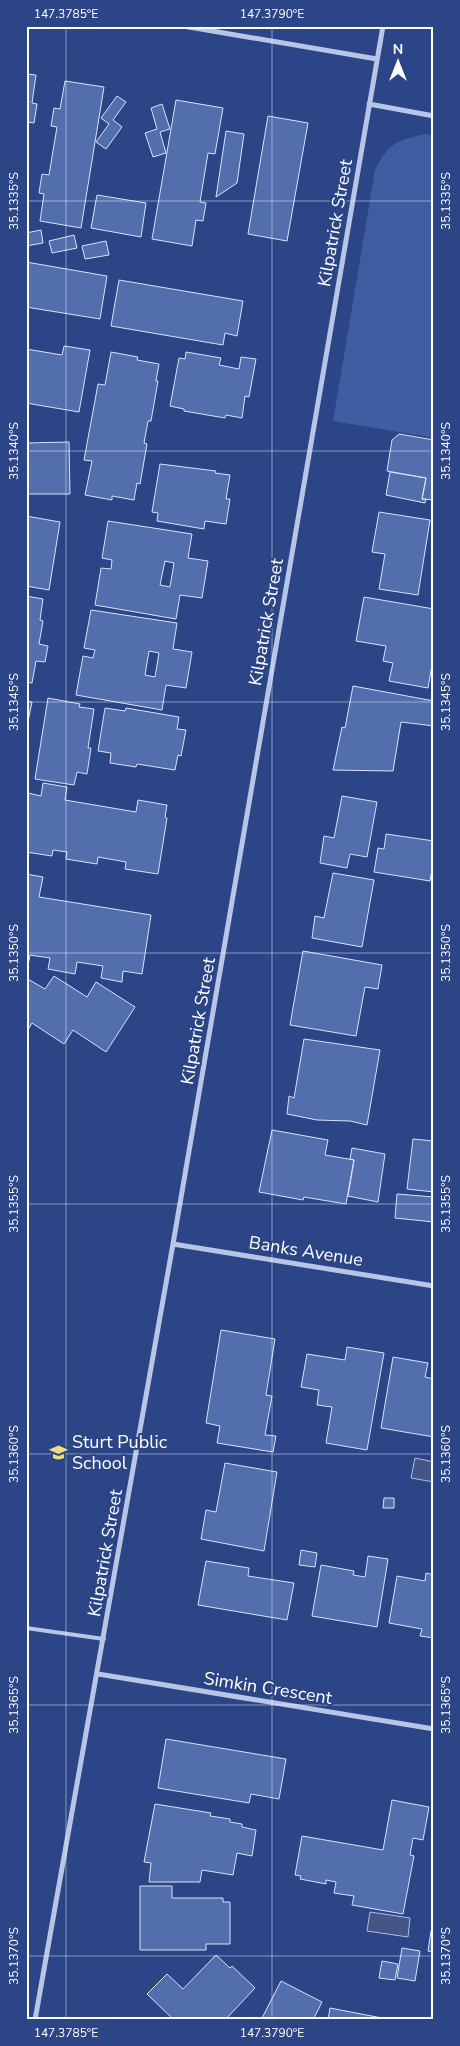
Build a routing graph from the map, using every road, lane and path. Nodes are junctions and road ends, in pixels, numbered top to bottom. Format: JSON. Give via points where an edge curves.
{"nodes":[{"id":1,"x":183,"y":26,"type":"edge"},
{"id":2,"x":383,"y":26,"type":"edge"},
{"id":3,"x":377,"y":59,"type":"junction"},
{"id":4,"x":369,"y":104,"type":"junction"},
{"id":5,"x":434,"y":116,"type":"edge"},
{"id":6,"x":173,"y":1244,"type":"junction"},
{"id":7,"x":434,"y":1286,"type":"edge"},
{"id":8,"x":26,"y":1628,"type":"edge"},
{"id":9,"x":104,"y":1639,"type":"junction"},
{"id":10,"x":98,"y":1674,"type":"junction"},
{"id":11,"x":434,"y":1729,"type":"edge"},
{"id":12,"x":35,"y":2020,"type":"edge"}],
"edges":[{"from":1,"to":3,"type":"street"},
{"from":2,"to":3,"type":"street","name":"Kilpatrick Street"},
{"from":3,"to":4,"type":"street","name":"Kilpatrick Street"},
{"from":4,"to":5,"type":"street"},
{"from":4,"to":6,"type":"street","name":"Kilpatrick Street"},
{"from":6,"to":7,"type":"street","name":"Banks Avenue"},
{"from":6,"to":9,"type":"street","name":"Kilpatrick Street"},
{"from":8,"to":9,"type":"lane"},
{"from":9,"to":10,"type":"street","name":"Kilpatrick Street"},
{"from":10,"to":11,"type":"street","name":"Simkin Crescent"},
{"from":10,"to":12,"type":"street","name":"Kilpatrick Street"}]}
